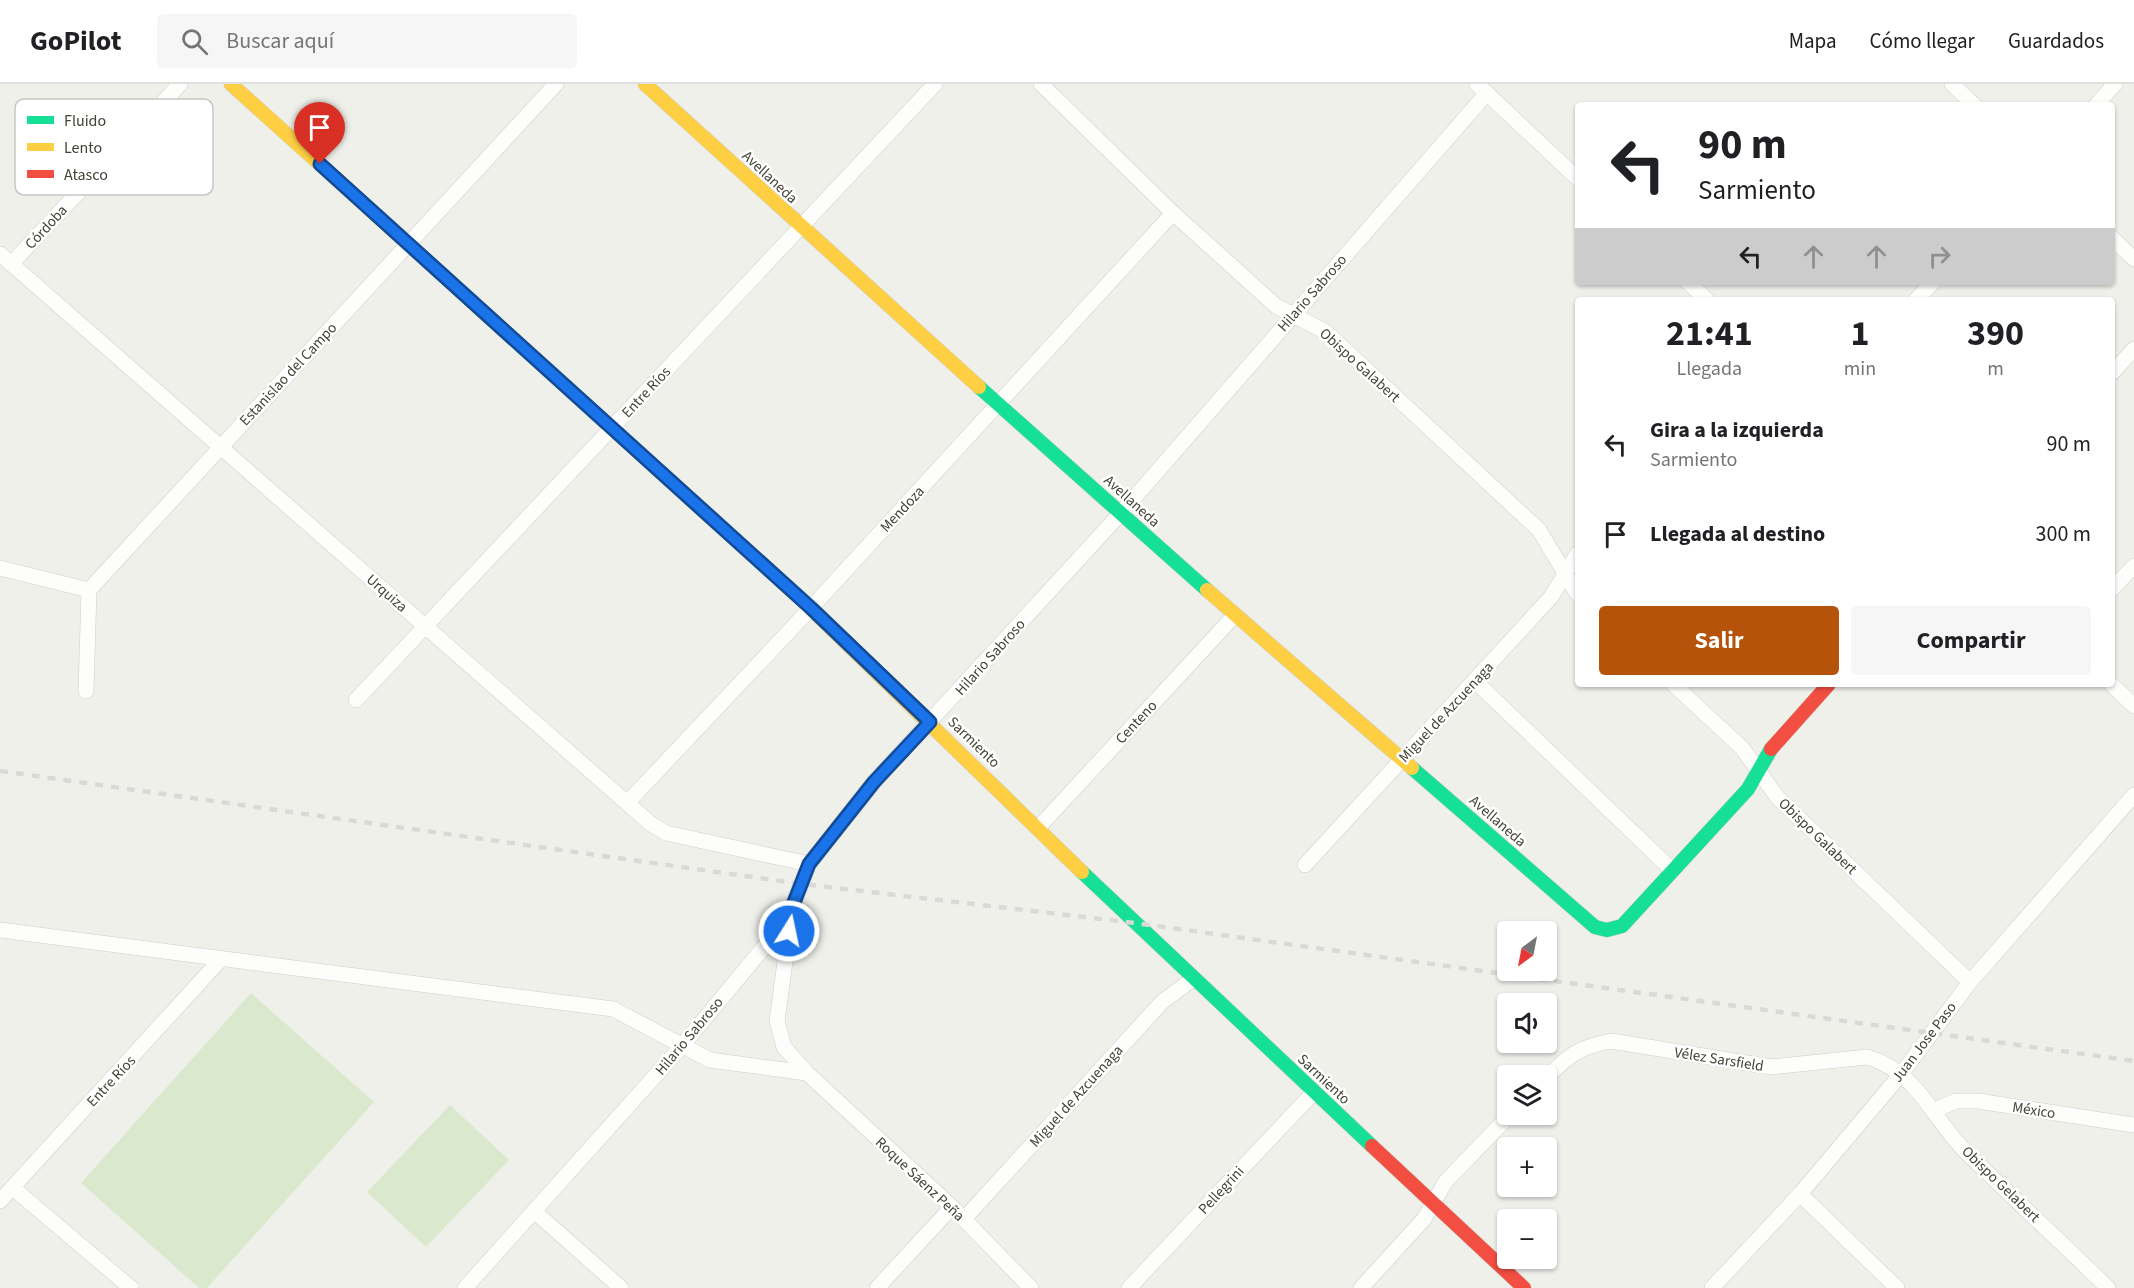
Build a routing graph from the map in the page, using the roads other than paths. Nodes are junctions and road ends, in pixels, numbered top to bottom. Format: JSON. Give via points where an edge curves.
{"nodes":[{"id":1,"x":180,"y":84,"type":"edge"},
{"id":2,"x":231,"y":84,"type":"edge"},
{"id":3,"x":556,"y":84,"type":"edge"},
{"id":4,"x":645,"y":84,"type":"edge"},
{"id":5,"x":935,"y":84,"type":"edge"},
{"id":6,"x":1041,"y":84,"type":"edge"},
{"id":7,"x":1952,"y":84,"type":"edge"},
{"id":8,"x":2115,"y":84,"type":"edge"},
{"id":9,"x":1482,"y":88,"type":"edge"},
{"id":10,"x":165,"y":99,"type":"edge"},
{"id":11,"x":1971,"y":102,"type":"edge"},
{"id":12,"x":2099,"y":102,"type":"edge"},
{"id":13,"x":1575,"y":176,"type":"edge"},
{"id":14,"x":70,"y":195,"type":"edge"},
{"id":15,"x":1173,"y":213,"type":"junction"},
{"id":16,"x":802,"y":228,"type":"junction"},
{"id":17,"x":2115,"y":241,"type":"edge"},
{"id":18,"x":408,"y":244,"type":"junction"},
{"id":19,"x":6,"y":259,"type":"edge"},
{"id":20,"x":2134,"y":259,"type":"edge"},
{"id":21,"x":1691,"y":285,"type":"edge"},
{"id":22,"x":1930,"y":285,"type":"edge"},
{"id":23,"x":1704,"y":297,"type":"edge"},
{"id":24,"x":1919,"y":297,"type":"edge"},
{"id":25,"x":1294,"y":313,"type":"junction"},
{"id":26,"x":2134,"y":349,"type":"edge"},
{"id":27,"x":2115,"y":370,"type":"edge"},
{"id":28,"x":999,"y":404,"type":"junction"},
{"id":29,"x":612,"y":429,"type":"junction"},
{"id":30,"x":219,"y":449,"type":"junction"},
{"id":31,"x":1121,"y":513,"type":"junction"},
{"id":32,"x":1575,"y":558,"type":"edge"},
{"id":33,"x":2134,"y":566,"type":"edge"},
{"id":34,"x":0,"y":568,"type":"edge"},
{"id":35,"x":1566,"y":572,"type":"junction"},
{"id":36,"x":2115,"y":587,"type":"edge"},
{"id":37,"x":1575,"y":589,"type":"edge"},
{"id":38,"x":89,"y":590,"type":"junction"},
{"id":39,"x":811,"y":608,"type":"junction"},
{"id":40,"x":1235,"y":615,"type":"junction"},
{"id":41,"x":426,"y":626,"type":"junction"},
{"id":42,"x":1475,"y":681,"type":"junction"},
{"id":43,"x":1676,"y":687,"type":"edge"},
{"id":44,"x":1826,"y":687,"type":"edge"},
{"id":45,"x":2114,"y":687,"type":"edge"},
{"id":46,"x":86,"y":691,"type":"dead end"},
{"id":47,"x":357,"y":700,"type":"dead end"},
{"id":48,"x":2134,"y":706,"type":"edge"},
{"id":49,"x":930,"y":722,"type":"junction"},
{"id":50,"x":1402,"y":759,"type":"junction"},
{"id":51,"x":1759,"y":769,"type":"junction"},
{"id":52,"x":2134,"y":795,"type":"edge"},
{"id":53,"x":628,"y":802,"type":"junction"},
{"id":54,"x":1038,"y":828,"type":"junction"},
{"id":55,"x":809,"y":864,"type":"junction"},
{"id":56,"x":1305,"y":865,"type":"dead end"},
{"id":57,"x":1672,"y":870,"type":"junction"},
{"id":58,"x":793,"y":905,"type":"junction"},
{"id":59,"x":0,"y":930,"type":"edge"},
{"id":60,"x":221,"y":959,"type":"junction"},
{"id":61,"x":1193,"y":980,"type":"junction"},
{"id":62,"x":1970,"y":982,"type":"junction"},
{"id":63,"x":682,"y":1046,"type":"junction"},
{"id":64,"x":1557,"y":1067,"type":"edge"},
{"id":65,"x":807,"y":1073,"type":"junction"},
{"id":66,"x":1902,"y":1073,"type":"junction"},
{"id":67,"x":1314,"y":1092,"type":"junction"},
{"id":68,"x":1935,"y":1110,"type":"junction"},
{"id":69,"x":1500,"y":1125,"type":"edge"},
{"id":70,"x":2134,"y":1125,"type":"edge"},
{"id":71,"x":13,"y":1188,"type":"junction"},
{"id":72,"x":1800,"y":1194,"type":"junction"},
{"id":73,"x":0,"y":1202,"type":"edge"},
{"id":74,"x":1432,"y":1204,"type":"junction"},
{"id":75,"x":952,"y":1207,"type":"junction"},
{"id":76,"x":534,"y":1211,"type":"junction"},
{"id":77,"x":964,"y":1219,"type":"junction"},
{"id":78,"x":130,"y":1288,"type":"edge"},
{"id":79,"x":465,"y":1288,"type":"edge"},
{"id":80,"x":621,"y":1288,"type":"edge"},
{"id":81,"x":877,"y":1288,"type":"edge"},
{"id":82,"x":1031,"y":1288,"type":"edge"},
{"id":83,"x":1129,"y":1288,"type":"edge"},
{"id":84,"x":1361,"y":1288,"type":"edge"},
{"id":85,"x":1524,"y":1288,"type":"edge"},
{"id":86,"x":1712,"y":1288,"type":"edge"},
{"id":87,"x":1897,"y":1288,"type":"edge"},
{"id":88,"x":2108,"y":1288,"type":"edge"}],
"edges":[{"from":1,"to":10,"type":"street","name":"Córdoba"},
{"from":2,"to":18,"type":"street","name":"Sarmiento"},
{"from":3,"to":18,"type":"street","name":"Estanislao del Campo"},
{"from":4,"to":16,"type":"street","name":"Avellaneda"},
{"from":5,"to":16,"type":"street","name":"Entre Ríos"},
{"from":6,"to":15,"type":"street","name":"Obispo Galabert"},
{"from":7,"to":11,"type":"street"},
{"from":8,"to":12,"type":"street"},
{"from":9,"to":13,"type":"street"},
{"from":9,"to":25,"type":"street","name":"Hilario Sabroso"},
{"from":14,"to":19,"type":"street","name":"Córdoba"},
{"from":15,"to":25,"type":"street","name":"Obispo Galabert","via":[[1276,306]]},
{"from":15,"to":28,"type":"street","name":"Mendoza"},
{"from":16,"to":28,"type":"street","name":"Avellaneda"},
{"from":16,"to":29,"type":"street","name":"Entre Ríos"},
{"from":17,"to":20,"type":"street"},
{"from":18,"to":29,"type":"street","name":"Sarmiento"},
{"from":18,"to":30,"type":"street","name":"Estanislao del Campo"},
{"from":19,"to":30,"type":"street","name":"Urquiza"},
{"from":21,"to":23,"type":"street"},
{"from":22,"to":24,"type":"street"},
{"from":25,"to":31,"type":"street","name":"Hilario Sabroso"},
{"from":25,"to":35,"type":"street","name":"Obispo Galabert","via":[[1326,332],[1539,530]]},
{"from":26,"to":27,"type":"street"},
{"from":28,"to":31,"type":"street","name":"Avellaneda"},
{"from":28,"to":39,"type":"street","name":"Mendoza"},
{"from":29,"to":39,"type":"street","name":"Sarmiento"},
{"from":29,"to":41,"type":"street","name":"Entre Ríos"},
{"from":30,"to":38,"type":"street","name":"Estanislao del Campo"},
{"from":30,"to":41,"type":"street","name":"Urquiza"},
{"from":31,"to":40,"type":"street","name":"Avellaneda"},
{"from":31,"to":49,"type":"street","name":"Hilario Sabroso"},
{"from":32,"to":35,"type":"street","name":"Miguel de Azcuenaga"},
{"from":33,"to":36,"type":"street"},
{"from":34,"to":38,"type":"street"},
{"from":35,"to":37,"type":"street","name":"Obispo Galabert"},
{"from":35,"to":42,"type":"street","name":"Miguel de Azcuenaga","via":[[1551,597]]},
{"from":38,"to":46,"type":"street"},
{"from":39,"to":49,"type":"street","name":"Sarmiento"},
{"from":39,"to":53,"type":"street","name":"Mendoza"},
{"from":40,"to":50,"type":"street","name":"Avellaneda"},
{"from":40,"to":54,"type":"street","name":"Centeno"},
{"from":41,"to":47,"type":"street","name":"Entre Ríos"},
{"from":41,"to":53,"type":"street","name":"Urquiza"},
{"from":42,"to":50,"type":"street","name":"Miguel de Azcuenaga"},
{"from":42,"to":57,"type":"street"},
{"from":43,"to":51,"type":"street","name":"Obispo Galabert"},
{"from":44,"to":51,"type":"street","via":[[1773,746]]},
{"from":45,"to":48,"type":"street"},
{"from":49,"to":54,"type":"street","name":"Sarmiento"},
{"from":49,"to":55,"type":"street","name":"Hilario Sabroso","via":[[874,782]]},
{"from":50,"to":56,"type":"street","name":"Miguel de Azcuenaga"},
{"from":50,"to":57,"type":"street","name":"Avellaneda","via":[[1595,927],[1607,930],[1623,926]]},
{"from":51,"to":57,"type":"street","via":[[1748,789]]},
{"from":51,"to":62,"type":"street","name":"Obispo Galabert","via":[[1778,798]]},
{"from":52,"to":62,"type":"street","name":"Juan Jose Paso"},
{"from":53,"to":55,"type":"street","name":"Urquiza","via":[[666,833]]},
{"from":54,"to":61,"type":"street","name":"Sarmiento"},
{"from":55,"to":58,"type":"street","name":"Hilario Sabroso"},
{"from":58,"to":63,"type":"street","name":"Hilario Sabroso","via":[[769,941]]},
{"from":58,"to":65,"type":"street","name":"Roque Sáenz Peña","via":[[777,1021],[784,1047]]},
{"from":59,"to":60,"type":"street"},
{"from":60,"to":63,"type":"street","via":[[614,1009]]},
{"from":60,"to":71,"type":"street","name":"Entre Ríos"},
{"from":61,"to":67,"type":"street","name":"Sarmiento"},
{"from":61,"to":77,"type":"street","name":"Miguel de Azcuenaga","via":[[1162,1002]]},
{"from":62,"to":66,"type":"street","name":"Juan Jose Paso"},
{"from":63,"to":65,"type":"street","via":[[710,1060]]},
{"from":63,"to":76,"type":"street","name":"Hilario Sabroso"},
{"from":64,"to":66,"type":"street","name":"Vélez Sarsfield","via":[[1586,1046],[1611,1041],[1771,1067],[1867,1058]]},
{"from":65,"to":75,"type":"street","name":"Roque Sáenz Peña"},
{"from":66,"to":68,"type":"street","name":"Obispo Gelabert"},
{"from":66,"to":72,"type":"street","name":"Juan Jose Paso"},
{"from":67,"to":74,"type":"street","name":"Sarmiento"},
{"from":67,"to":83,"type":"street","name":"Pellegrini"},
{"from":68,"to":70,"type":"street","name":"México","via":[[1956,1101],[1978,1101]]},
{"from":68,"to":88,"type":"street","name":"Obispo Gelabert","via":[[1963,1148]]},
{"from":69,"to":74,"type":"street","via":[[1446,1181]]},
{"from":71,"to":73,"type":"street","name":"Entre Ríos"},
{"from":71,"to":78,"type":"street"},
{"from":72,"to":86,"type":"street","name":"Juan Jose Paso"},
{"from":72,"to":87,"type":"street"},
{"from":74,"to":84,"type":"street","via":[[1424,1219]]},
{"from":74,"to":85,"type":"street","name":"Sarmiento"},
{"from":75,"to":77,"type":"street","name":"Roque Sáenz Peña"},
{"from":75,"to":81,"type":"street"},
{"from":76,"to":79,"type":"street","name":"Hilario Sabroso"},
{"from":76,"to":80,"type":"street"},
{"from":77,"to":82,"type":"street","name":"Roque Sáenz Peña"}]}
